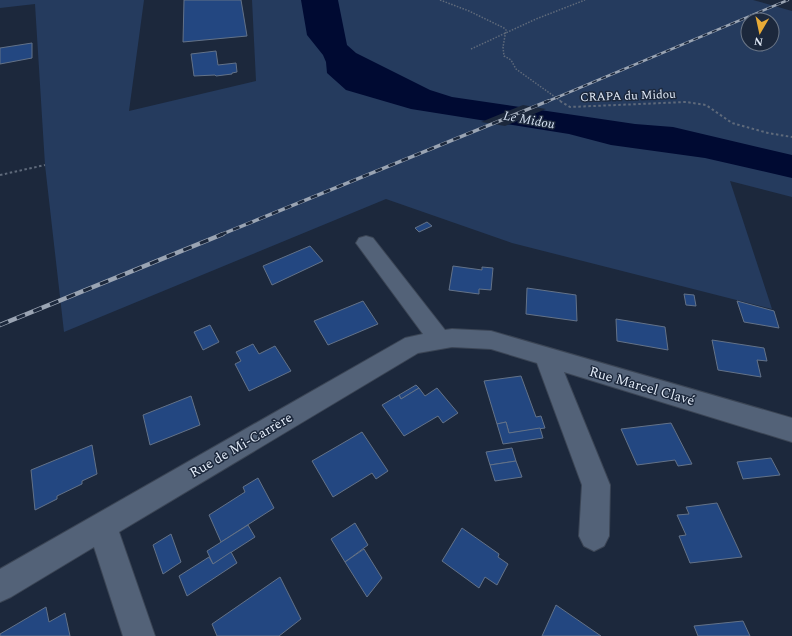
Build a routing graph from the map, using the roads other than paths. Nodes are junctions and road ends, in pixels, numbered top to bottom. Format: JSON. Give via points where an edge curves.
{"nodes":[{"id":1,"x":366,"y":243,"type":"dead end"},
{"id":2,"x":440,"y":340,"type":"junction"},
{"id":3,"x":492,"y":340,"type":"joint"},
{"id":4,"x":547,"y":358,"type":"junction"},
{"id":5,"x":792,"y":430,"type":"edge"},
{"id":6,"x":102,"y":526,"type":"junction"},
{"id":7,"x":594,"y":536,"type":"dead end"},
{"id":8,"x":0,"y":586,"type":"edge"},
{"id":9,"x":139,"y":636,"type":"edge"}],
"edges":[{"from":1,"to":2,"type":"street"},
{"from":2,"to":3,"type":"street","name":"Rue de Mi-Carrère"},
{"from":2,"to":6,"type":"street","name":"Rue de Mi-Carrère","via":[[412,345]]},
{"from":3,"to":4,"type":"street","name":"Rue Marcel Clavé"},
{"from":4,"to":5,"type":"street","name":"Rue Marcel Clavé"},
{"from":4,"to":7,"type":"street","via":[[596,485]]},
{"from":6,"to":8,"type":"street","name":"Rue de Mi-Carrère"},
{"from":6,"to":9,"type":"street"}]}
